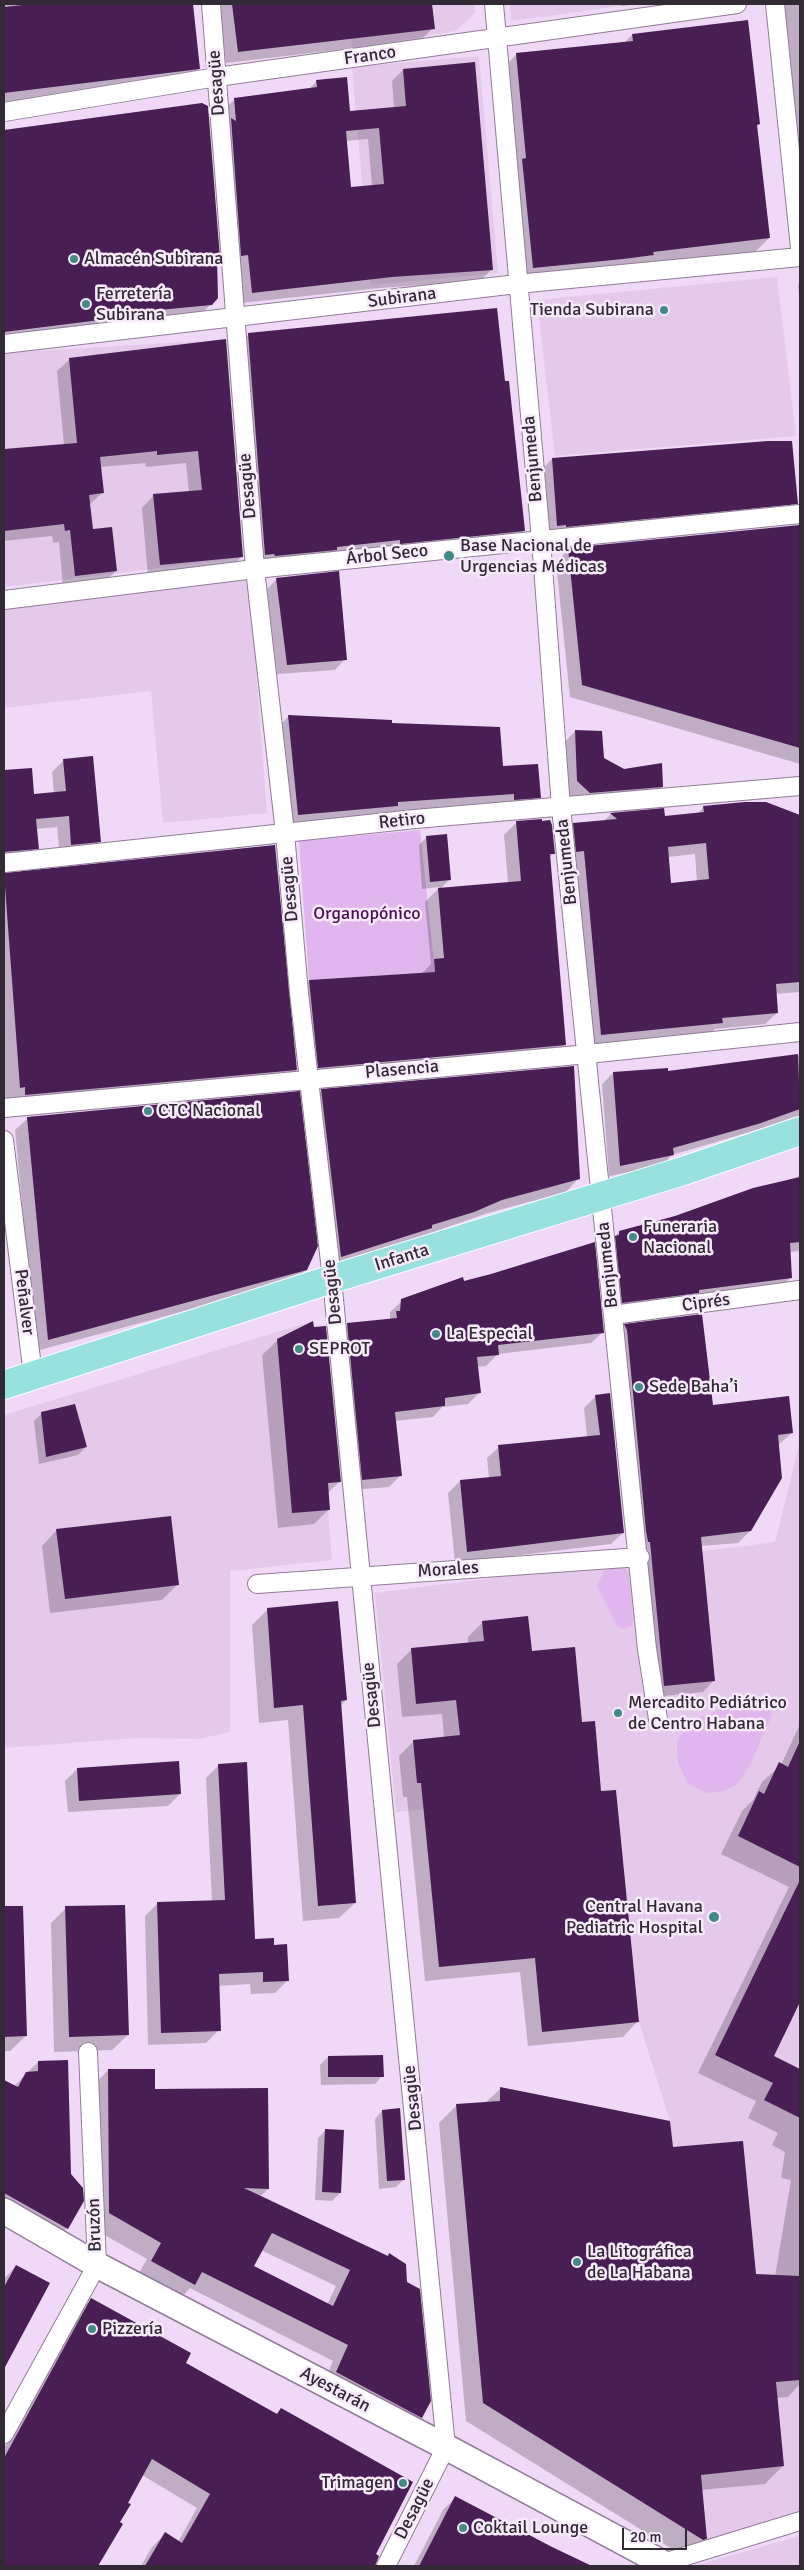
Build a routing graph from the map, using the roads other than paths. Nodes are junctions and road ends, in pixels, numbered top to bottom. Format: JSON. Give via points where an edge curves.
{"nodes":[{"id":1,"x":211,"y":4,"type":"edge"},
{"id":2,"x":494,"y":4,"type":"edge"},
{"id":3,"x":737,"y":4,"type":"edge"},
{"id":4,"x":775,"y":4,"type":"edge"},
{"id":5,"x":497,"y":39,"type":"junction"},
{"id":6,"x":217,"y":78,"type":"junction"},
{"id":7,"x":4,"y":112,"type":"edge"},
{"id":8,"x":800,"y":248,"type":"edge"},
{"id":9,"x":800,"y":257,"type":"edge"},
{"id":10,"x":517,"y":284,"type":"junction"},
{"id":11,"x":234,"y":318,"type":"junction"},
{"id":12,"x":4,"y":344,"type":"edge"},
{"id":13,"x":800,"y":514,"type":"edge"},
{"id":14,"x":540,"y":540,"type":"junction"},
{"id":15,"x":255,"y":569,"type":"junction"},
{"id":16,"x":4,"y":600,"type":"edge"},
{"id":17,"x":800,"y":786,"type":"edge"},
{"id":18,"x":561,"y":807,"type":"junction"},
{"id":19,"x":285,"y":833,"type":"junction"},
{"id":20,"x":4,"y":863,"type":"edge"},
{"id":21,"x":800,"y":1032,"type":"edge"},
{"id":22,"x":588,"y":1054,"type":"junction"},
{"id":23,"x":310,"y":1078,"type":"junction"},
{"id":24,"x":4,"y":1108,"type":"edge"},
{"id":25,"x":800,"y":1131,"type":"edge"},
{"id":26,"x":4,"y":1140,"type":"edge"},
{"id":27,"x":601,"y":1197,"type":"junction"},
{"id":28,"x":332,"y":1279,"type":"junction"},
{"id":29,"x":800,"y":1290,"type":"edge"},
{"id":30,"x":613,"y":1316,"type":"junction"},
{"id":31,"x":33,"y":1375,"type":"junction"},
{"id":32,"x":4,"y":1385,"type":"edge"},
{"id":33,"x":640,"y":1557,"type":"junction"},
{"id":34,"x":360,"y":1576,"type":"junction"},
{"id":35,"x":257,"y":1584,"type":"dead end"},
{"id":36,"x":658,"y":1719,"type":"dead end"},
{"id":37,"x":88,"y":2052,"type":"dead end"},
{"id":38,"x":4,"y":2211,"type":"edge"},
{"id":39,"x":97,"y":2265,"type":"junction"},
{"id":40,"x":4,"y":2434,"type":"edge"},
{"id":41,"x":446,"y":2447,"type":"junction"},
{"id":42,"x":800,"y":2521,"type":"edge"},
{"id":43,"x":665,"y":2565,"type":"edge"},
{"id":44,"x":386,"y":2566,"type":"edge"}],
"edges":[{"from":1,"to":6,"type":"street","name":"Desagüe"},
{"from":2,"to":5,"type":"street","name":"Benjumeda"},
{"from":3,"to":5,"type":"street","name":"Franco"},
{"from":4,"to":8,"type":"street"},
{"from":5,"to":6,"type":"street","name":"Franco"},
{"from":5,"to":10,"type":"street","name":"Benjumeda"},
{"from":6,"to":7,"type":"street","name":"Franco"},
{"from":6,"to":11,"type":"street","name":"Desagüe"},
{"from":9,"to":10,"type":"street","name":"Subirana"},
{"from":10,"to":11,"type":"street","name":"Subirana"},
{"from":10,"to":14,"type":"street","name":"Benjumeda"},
{"from":11,"to":12,"type":"street","name":"Subirana"},
{"from":11,"to":15,"type":"street","name":"Desagüe"},
{"from":13,"to":14,"type":"street","name":"Árbol Seco"},
{"from":14,"to":15,"type":"street","name":"Árbol Seco"},
{"from":14,"to":18,"type":"street","name":"Benjumeda"},
{"from":15,"to":16,"type":"street","name":"Árbol Seco"},
{"from":15,"to":19,"type":"street","name":"Desagüe"},
{"from":17,"to":18,"type":"street","name":"Retiro"},
{"from":18,"to":19,"type":"street","name":"Retiro"},
{"from":18,"to":22,"type":"street","name":"Benjumeda"},
{"from":19,"to":20,"type":"street","name":"Retiro"},
{"from":19,"to":23,"type":"street","name":"Desagüe","via":[[298,993]]},
{"from":21,"to":22,"type":"street","name":"Plasencia"},
{"from":22,"to":23,"type":"street","name":"Plasencia"},
{"from":22,"to":27,"type":"street","name":"Benjumeda"},
{"from":23,"to":24,"type":"street","name":"Plasencia"},
{"from":23,"to":28,"type":"street","name":"Desagüe"},
{"from":25,"to":27,"type":"main road","name":"Infanta"},
{"from":26,"to":31,"type":"street","name":"Peñalver"},
{"from":27,"to":28,"type":"main road","name":"Infanta"},
{"from":27,"to":30,"type":"street","name":"Benjumeda"},
{"from":28,"to":31,"type":"main road","name":"Infanta"},
{"from":28,"to":34,"type":"street","name":"Desagüe"},
{"from":29,"to":30,"type":"street","name":"Ciprés"},
{"from":30,"to":33,"type":"street","name":"Benjumeda"},
{"from":31,"to":32,"type":"main road","name":"Infanta"},
{"from":33,"to":34,"type":"street","name":"Morales"},
{"from":33,"to":36,"type":"street","name":"Benjumeda","via":[[647,1649]]},
{"from":34,"to":35,"type":"street","name":"Morales"},
{"from":34,"to":41,"type":"street","name":"Desagüe"},
{"from":37,"to":39,"type":"street","name":"Bruzón"},
{"from":38,"to":39,"type":"main road","name":"Ayestarán"},
{"from":39,"to":40,"type":"street","name":"Bruzón"},
{"from":39,"to":41,"type":"main road","name":"Ayestarán"},
{"from":41,"to":43,"type":"main road","name":"Ayestarán"},
{"from":41,"to":44,"type":"street","name":"Desagüe"},
{"from":42,"to":43,"type":"street"}]}
